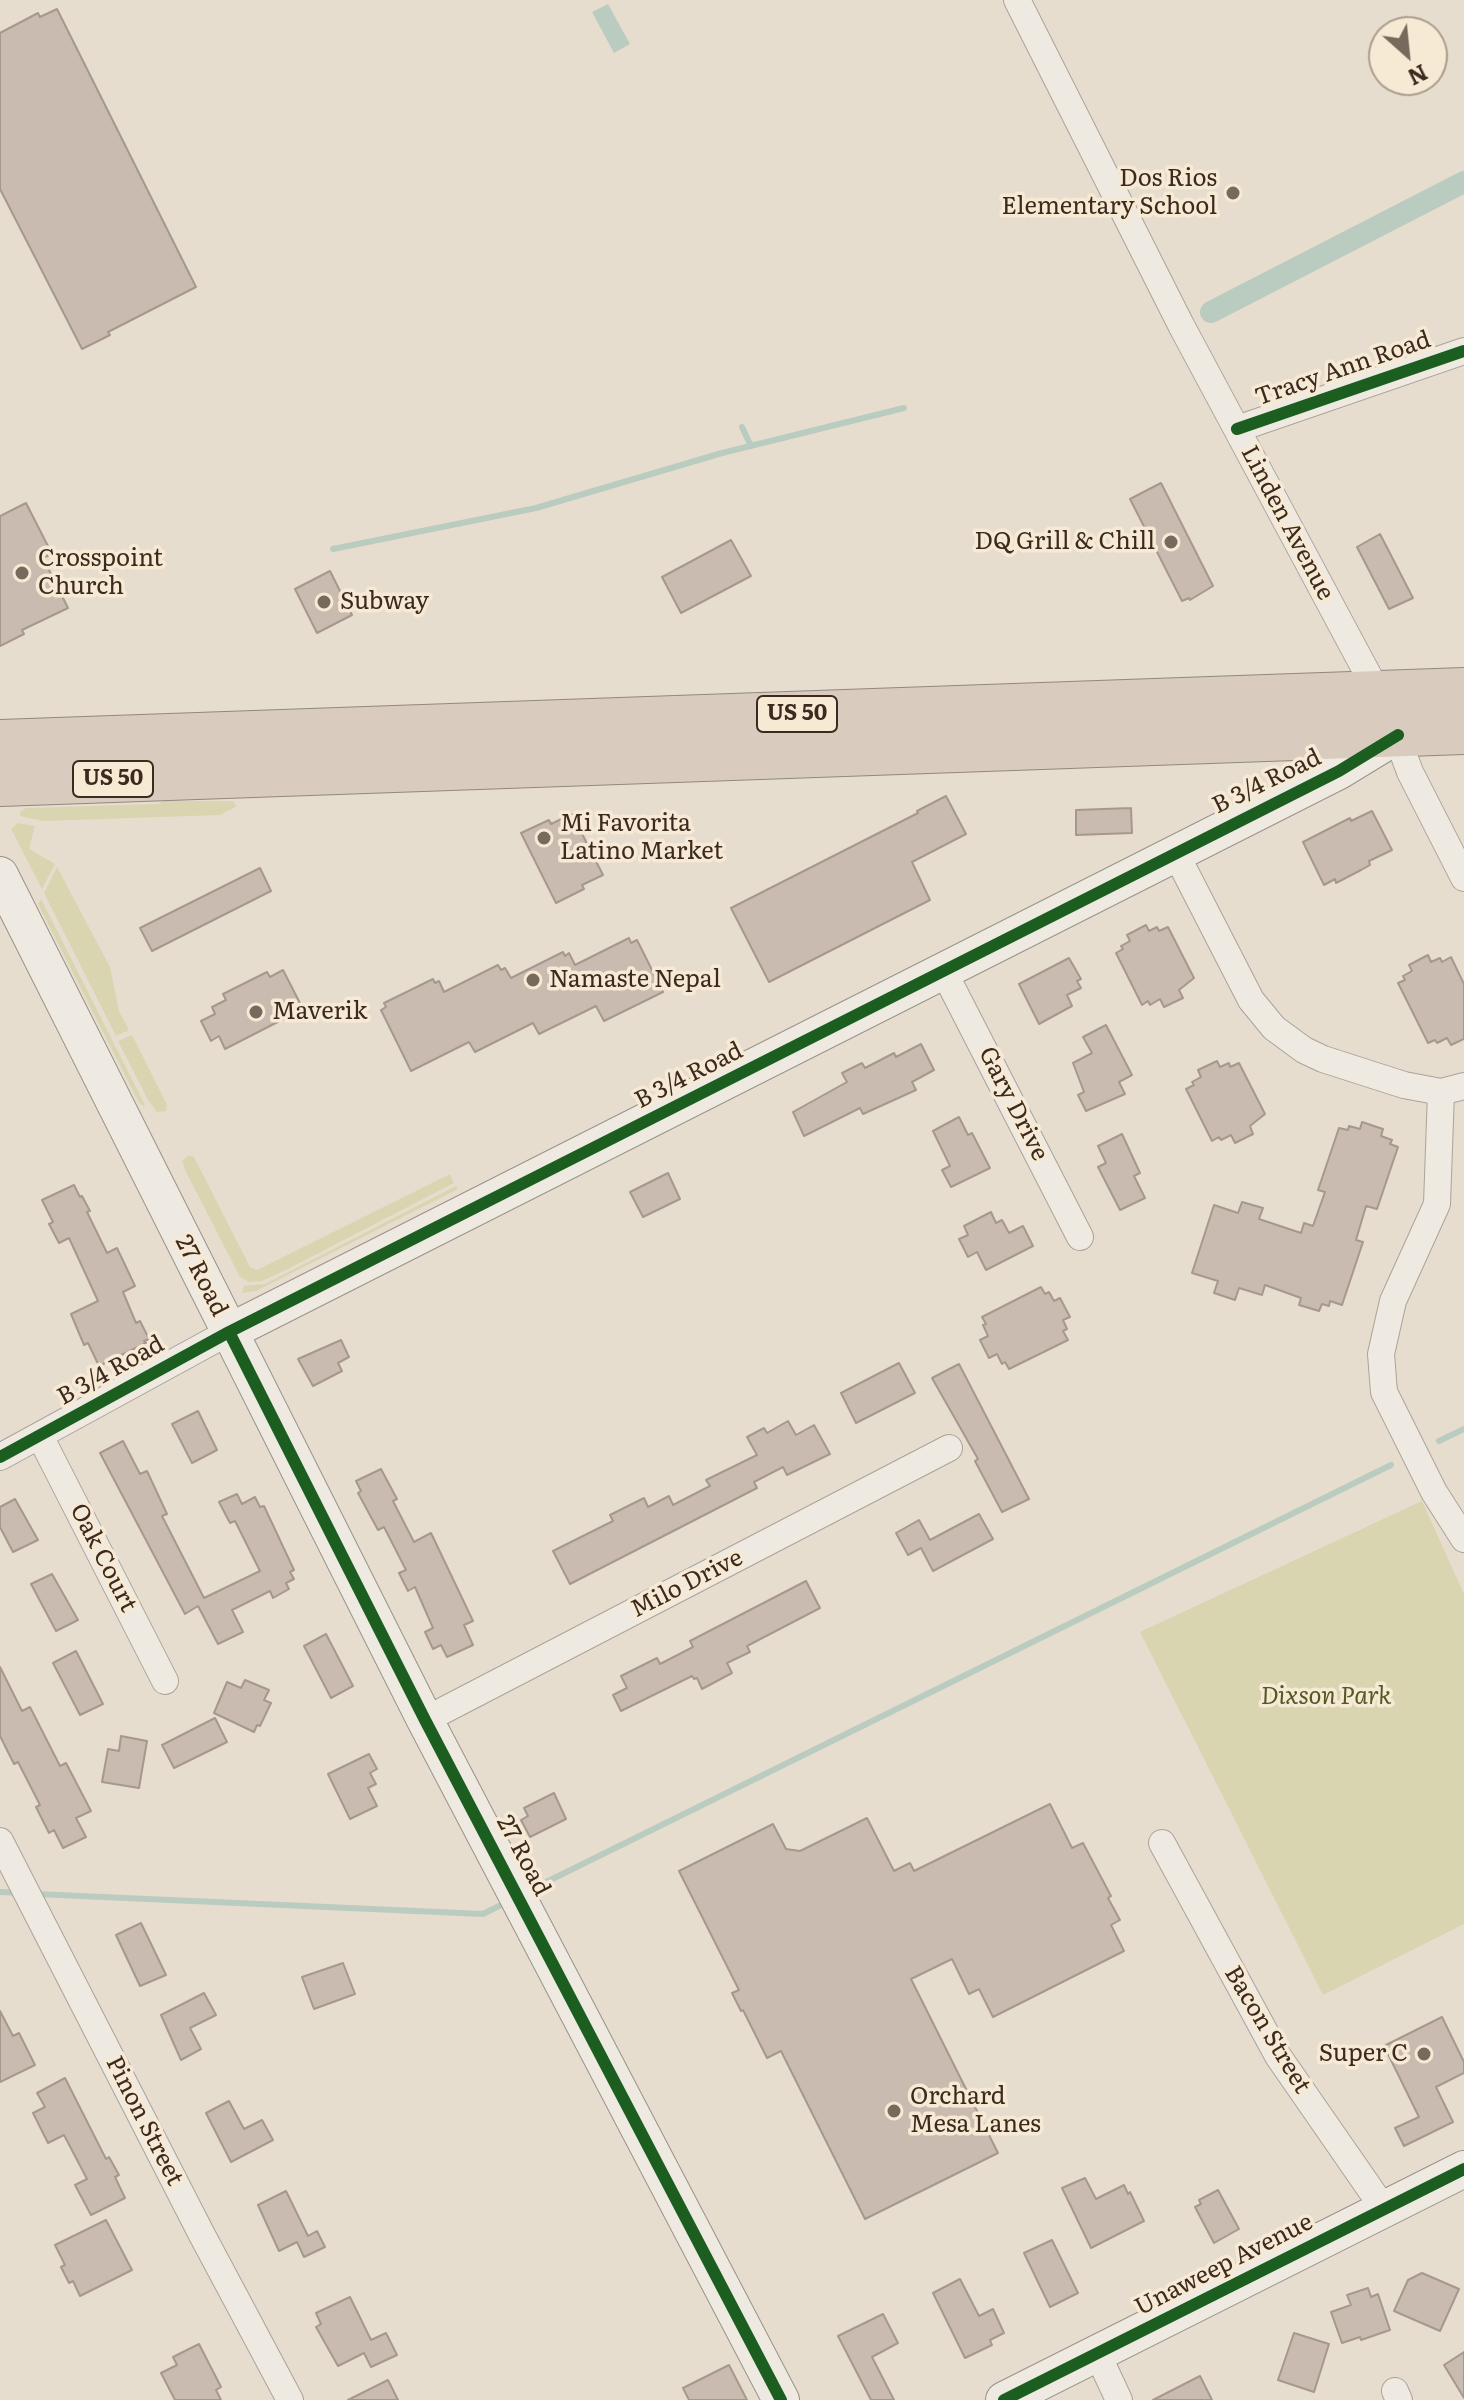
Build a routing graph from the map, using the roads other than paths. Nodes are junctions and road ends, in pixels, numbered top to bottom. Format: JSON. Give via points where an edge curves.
{"nodes":[{"id":1,"x":1017,"y":0,"type":"edge"},
{"id":2,"x":1464,"y":351,"type":"edge"},
{"id":3,"x":1237,"y":429,"type":"junction"},
{"id":4,"x":1464,"y":690,"type":"edge"},
{"id":5,"x":1378,"y":693,"type":"junction"},
{"id":6,"x":1464,"y":732,"type":"edge"},
{"id":7,"x":1398,"y":735,"type":"junction"},
{"id":8,"x":0,"y":742,"type":"edge"},
{"id":9,"x":0,"y":784,"type":"edge"},
{"id":10,"x":1175,"y":852,"type":"junction"},
{"id":11,"x":1464,"y":878,"type":"edge"},
{"id":12,"x":4,"y":892,"type":"edge"},
{"id":13,"x":944,"y":972,"type":"junction"},
{"id":14,"x":1453,"y":1089,"type":"edge"},
{"id":15,"x":1080,"y":1237,"type":"dead end"},
{"id":16,"x":229,"y":1332,"type":"junction"},
{"id":17,"x":40,"y":1436,"type":"junction"},
{"id":18,"x":949,"y":1448,"type":"dead end"},
{"id":19,"x":0,"y":1457,"type":"edge"},
{"id":20,"x":1464,"y":1539,"type":"edge"},
{"id":21,"x":165,"y":1681,"type":"dead end"},
{"id":22,"x":425,"y":1720,"type":"junction"},
{"id":23,"x":0,"y":1841,"type":"edge"},
{"id":24,"x":1162,"y":1843,"type":"dead end"},
{"id":25,"x":1464,"y":2169,"type":"edge"},
{"id":26,"x":1384,"y":2209,"type":"junction"},
{"id":27,"x":1097,"y":2353,"type":"junction"},
{"id":28,"x":290,"y":2400,"type":"edge"},
{"id":29,"x":781,"y":2400,"type":"edge"},
{"id":30,"x":1004,"y":2400,"type":"edge"},
{"id":31,"x":1119,"y":2400,"type":"edge"}],
"edges":[{"from":1,"to":3,"type":"street","name":"Linden Avenue"},
{"from":2,"to":3,"type":"street","name":"Tracy Ann Road"},
{"from":3,"to":5,"type":"street","name":"Linden Avenue"},
{"from":4,"to":5,"type":"highway","number":"US 50"},
{"from":5,"to":7,"type":"street","name":"Linden Avenue"},
{"from":5,"to":8,"type":"highway","number":"US 50"},
{"from":6,"to":7,"type":"highway","number":"US 50"},
{"from":7,"to":9,"type":"highway","number":"US 50"},
{"from":7,"to":10,"type":"street","name":"B 3/4 Road","via":[[1339,771]]},
{"from":7,"to":11,"type":"street","name":"Linden Avenue","via":[[1410,772]]},
{"from":10,"to":13,"type":"street","name":"B 3/4 Road"},
{"from":10,"to":14,"type":"street","via":[[1251,1000],[1274,1028],[1323,1059],[1404,1085]]},
{"from":12,"to":16,"type":"street","name":"27 Road"},
{"from":13,"to":15,"type":"street","name":"Gary Drive"},
{"from":13,"to":16,"type":"street","name":"B 3/4 Road"},
{"from":14,"to":20,"type":"street","via":[[1437,1204],[1393,1301],[1381,1354],[1384,1392]]},
{"from":16,"to":17,"type":"street","name":"B 3/4 Road"},
{"from":16,"to":22,"type":"street","name":"27 Road"},
{"from":17,"to":19,"type":"street","name":"B 3/4 Road"},
{"from":17,"to":21,"type":"street","name":"Oak Court"},
{"from":18,"to":22,"type":"street","name":"Milo Drive"},
{"from":22,"to":29,"type":"street","name":"27 Road"},
{"from":23,"to":28,"type":"street","name":"Pinon Street"},
{"from":24,"to":26,"type":"street","name":"Bacon Street","via":[[1278,2056]]},
{"from":25,"to":26,"type":"street","name":"Unaweep Avenue"},
{"from":26,"to":27,"type":"street","name":"Unaweep Avenue"},
{"from":27,"to":30,"type":"street","name":"Unaweep Avenue"},
{"from":27,"to":31,"type":"street"}]}
